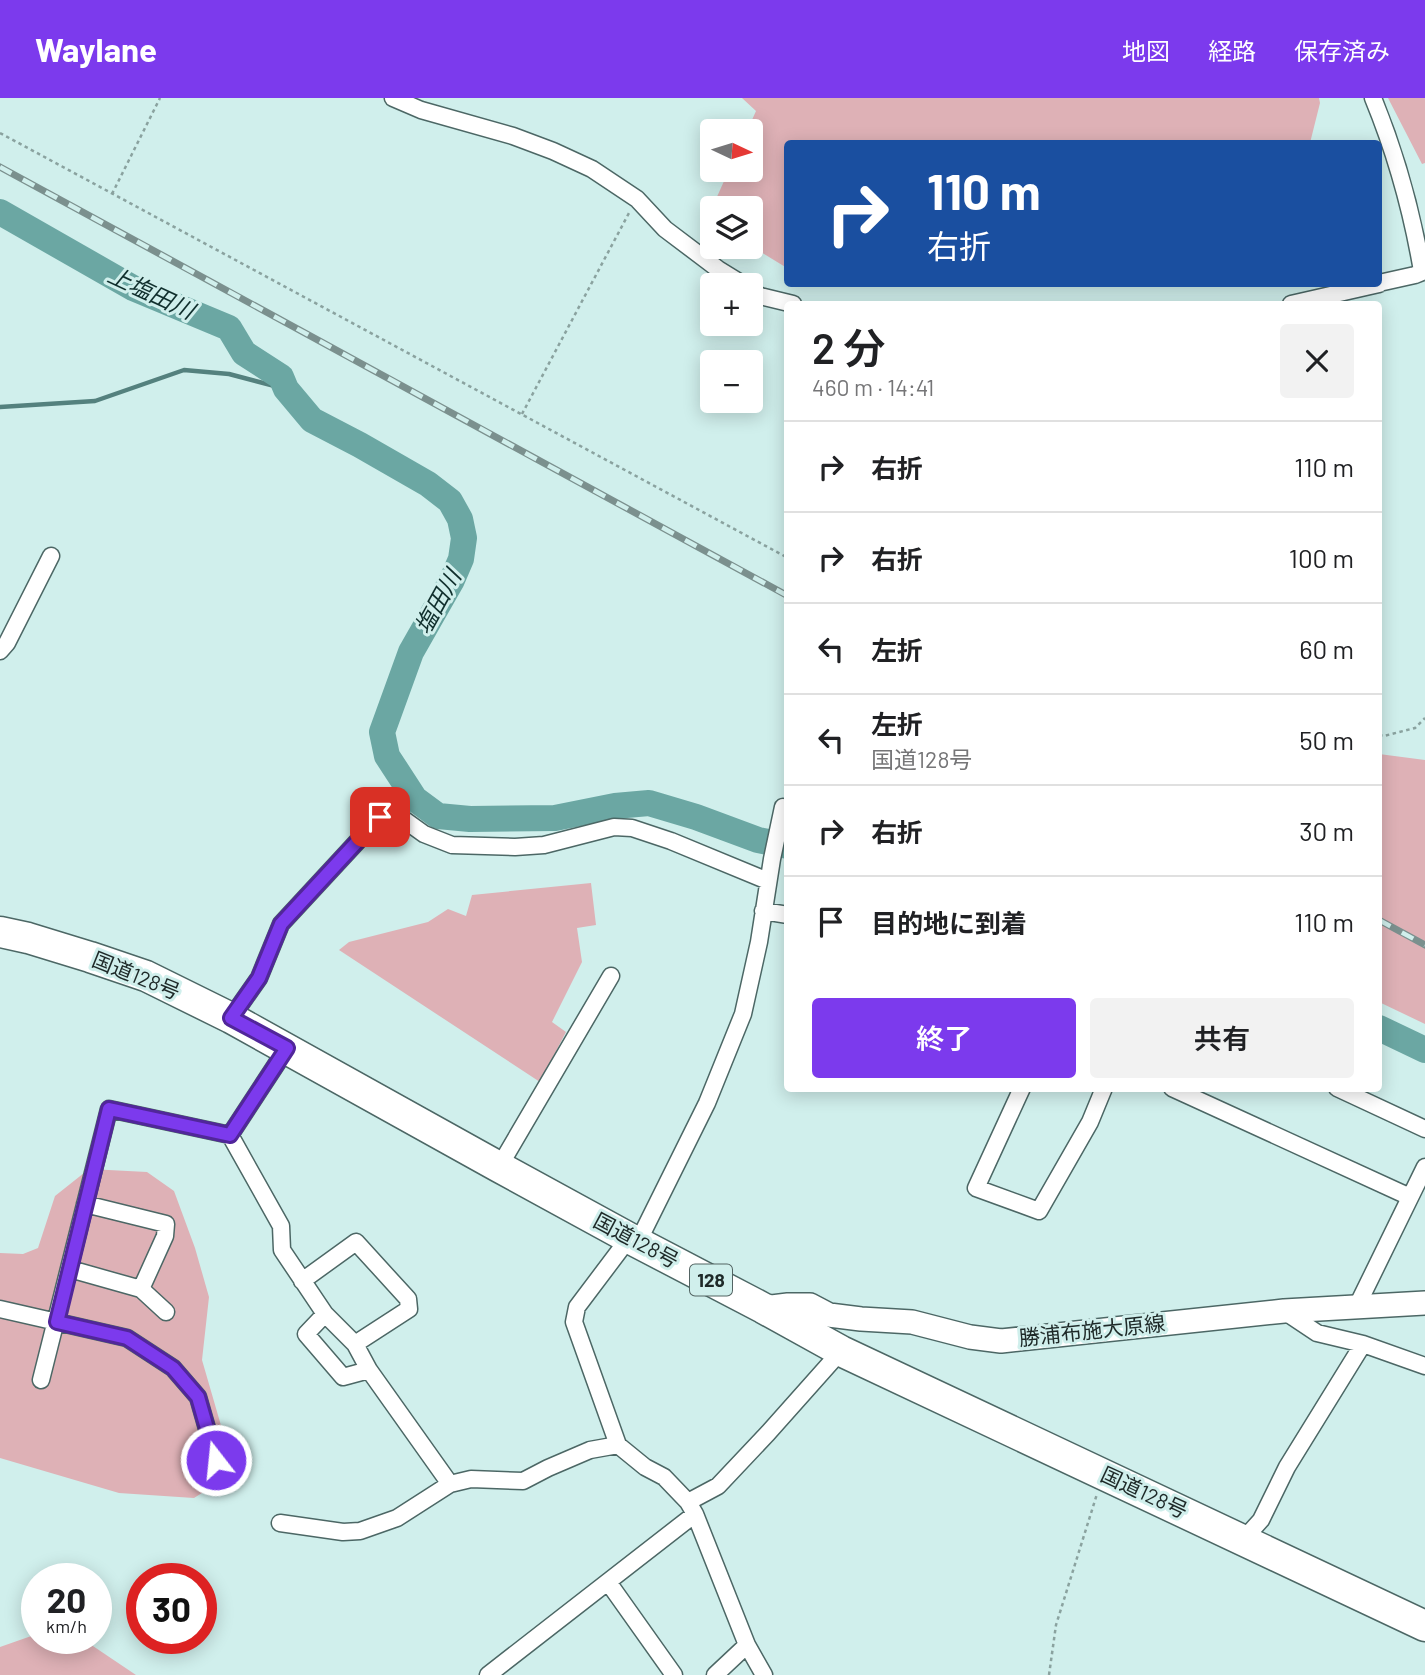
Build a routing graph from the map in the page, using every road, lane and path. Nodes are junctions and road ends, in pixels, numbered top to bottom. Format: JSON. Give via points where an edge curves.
{"nodes":[{"id":1,"x":160,"y":98,"type":"edge"},
{"id":2,"x":393,"y":98,"type":"edge"},
{"id":3,"x":1373,"y":98,"type":"edge"},
{"id":4,"x":0,"y":133,"type":"edge"},
{"id":5,"x":112,"y":194,"type":"junction"},
{"id":6,"x":637,"y":199,"type":"junction"},
{"id":7,"x":1424,"y":271,"type":"edge"},
{"id":8,"x":724,"y":273,"type":"edge"},
{"id":9,"x":1382,"y":283,"type":"edge"},
{"id":10,"x":1366,"y":287,"type":"edge"},
{"id":11,"x":763,"y":297,"type":"edge"},
{"id":12,"x":1304,"y":301,"type":"edge"},
{"id":13,"x":784,"y":302,"type":"edge"},
{"id":14,"x":522,"y":414,"type":"junction"},
{"id":15,"x":51,"y":556,"type":"dead end"},
{"id":16,"x":784,"y":556,"type":"edge"},
{"id":17,"x":0,"y":651,"type":"edge"},
{"id":18,"x":1425,"y":718,"type":"edge"},
{"id":19,"x":1382,"y":736,"type":"edge"},
{"id":20,"x":783,"y":807,"type":"dead end"},
{"id":21,"x":768,"y":881,"type":"junction"},
{"id":22,"x":763,"y":911,"type":"junction"},
{"id":23,"x":784,"y":914,"type":"edge"},
{"id":24,"x":0,"y":932,"type":"edge"},
{"id":25,"x":611,"y":976,"type":"dead end"},
{"id":26,"x":231,"y":1018,"type":"junction"},
{"id":27,"x":287,"y":1048,"type":"junction"},
{"id":28,"x":1019,"y":1092,"type":"edge"},
{"id":29,"x":1102,"y":1092,"type":"edge"},
{"id":30,"x":1181,"y":1092,"type":"edge"},
{"id":31,"x":1346,"y":1092,"type":"edge"},
{"id":32,"x":1425,"y":1129,"type":"edge"},
{"id":33,"x":230,"y":1135,"type":"junction"},
{"id":34,"x":499,"y":1167,"type":"junction"},
{"id":35,"x":1425,"y":1167,"type":"edge"},
{"id":36,"x":1410,"y":1197,"type":"junction"},
{"id":37,"x":85,"y":1205,"type":"junction"},
{"id":38,"x":634,"y":1240,"type":"junction"},
{"id":39,"x":70,"y":1269,"type":"junction"},
{"id":40,"x":302,"y":1281,"type":"junction"},
{"id":41,"x":141,"y":1289,"type":"junction"},
{"id":42,"x":1425,"y":1303,"type":"edge"},
{"id":43,"x":1357,"y":1306,"type":"junction"},
{"id":44,"x":0,"y":1308,"type":"edge"},
{"id":45,"x":763,"y":1308,"type":"junction"},
{"id":46,"x":1284,"y":1311,"type":"junction"},
{"id":47,"x":166,"y":1312,"type":"dead end"},
{"id":48,"x":325,"y":1314,"type":"junction"},
{"id":49,"x":57,"y":1322,"type":"junction"},
{"id":50,"x":355,"y":1343,"type":"junction"},
{"id":51,"x":1363,"y":1344,"type":"junction"},
{"id":52,"x":841,"y":1351,"type":"junction"},
{"id":53,"x":1425,"y":1366,"type":"edge"},
{"id":54,"x":369,"y":1370,"type":"junction"},
{"id":55,"x":41,"y":1380,"type":"dead end"},
{"id":56,"x":618,"y":1445,"type":"junction"},
{"id":57,"x":216,"y":1460,"type":"dead end"},
{"id":58,"x":1103,"y":1474,"type":"junction"},
{"id":59,"x":450,"y":1484,"type":"junction"},
{"id":60,"x":692,"y":1508,"type":"junction"},
{"id":61,"x":280,"y":1523,"type":"dead end"},
{"id":62,"x":1243,"y":1540,"type":"junction"},
{"id":63,"x":608,"y":1582,"type":"junction"},
{"id":64,"x":1425,"y":1626,"type":"edge"},
{"id":65,"x":747,"y":1645,"type":"junction"},
{"id":66,"x":488,"y":1675,"type":"edge"},
{"id":67,"x":674,"y":1675,"type":"edge"},
{"id":68,"x":715,"y":1675,"type":"edge"},
{"id":69,"x":764,"y":1675,"type":"edge"},
{"id":70,"x":1049,"y":1675,"type":"edge"}],
"edges":[{"from":1,"to":5,"type":"path"},
{"from":2,"to":6,"type":"street","via":[[553,151],[592,169]]},
{"from":3,"to":7,"type":"street","via":[[1414,224]]},
{"from":4,"to":5,"type":"path"},
{"from":5,"to":14,"type":"path"},
{"from":6,"to":8,"type":"street","via":[[665,229]]},
{"from":6,"to":14,"type":"path"},
{"from":7,"to":9,"type":"street"},
{"from":10,"to":12,"type":"street"},
{"from":11,"to":13,"type":"street"},
{"from":14,"to":16,"type":"path"},
{"from":15,"to":17,"type":"street"},
{"from":18,"to":19,"type":"path","via":[[1415,728]]},
{"from":20,"to":21,"type":"street"},
{"from":21,"to":22,"type":"street"},
{"from":21,"to":26,"type":"street","via":[[632,828],[614,827],[544,845],[452,845],[424,834],[392,811],[380,817],[281,924],[259,978]]},
{"from":22,"to":23,"type":"street"},
{"from":22,"to":38,"type":"street","via":[[743,1014],[707,1103]]},
{"from":24,"to":26,"type":"highway","name":"国道128号","number":"128","via":[[146,976]]},
{"from":25,"to":34,"type":"street"},
{"from":26,"to":27,"type":"highway","name":"国道128号","number":"128"},
{"from":27,"to":33,"type":"street"},
{"from":27,"to":34,"type":"highway","name":"国道128号","number":"128"},
{"from":28,"to":29,"type":"street","via":[[975,1188],[1039,1211]]},
{"from":30,"to":36,"type":"street"},
{"from":31,"to":32,"type":"street"},
{"from":33,"to":37,"type":"street","via":[[109,1109]]},
{"from":33,"to":40,"type":"street","via":[[281,1226],[282,1250]]},
{"from":34,"to":38,"type":"highway","name":"国道128号","number":"128"},
{"from":35,"to":36,"type":"street"},
{"from":36,"to":43,"type":"street"},
{"from":37,"to":39,"type":"street"},
{"from":37,"to":41,"type":"street","via":[[166,1224]]},
{"from":38,"to":45,"type":"highway","name":"国道128号","number":"128"},
{"from":38,"to":56,"type":"street","via":[[578,1307],[574,1322]]},
{"from":39,"to":41,"type":"street"},
{"from":39,"to":49,"type":"street"},
{"from":40,"to":48,"type":"street"},
{"from":40,"to":50,"type":"street","via":[[356,1242],[408,1299],[410,1309]]},
{"from":41,"to":47,"type":"street"},
{"from":42,"to":43,"type":"main road","name":"勝浦布施大原線"},
{"from":43,"to":46,"type":"main road","name":"勝浦布施大原線"},
{"from":44,"to":49,"type":"street"},
{"from":45,"to":46,"type":"main road","name":"勝浦布施大原線","via":[[810,1305],[830,1315],[912,1322],[970,1338],[1001,1341]]},
{"from":45,"to":52,"type":"highway","name":"国道128号","number":"128"},
{"from":46,"to":51,"type":"street","via":[[1317,1333]]},
{"from":48,"to":50,"type":"street"},
{"from":48,"to":54,"type":"street","via":[[306,1334],[343,1377]]},
{"from":49,"to":55,"type":"street"},
{"from":49,"to":57,"type":"street","via":[[127,1338],[173,1368],[198,1397]]},
{"from":50,"to":54,"type":"street"},
{"from":51,"to":53,"type":"street"},
{"from":51,"to":62,"type":"street","via":[[1287,1466],[1261,1520]]},
{"from":52,"to":58,"type":"highway","name":"国道128号","number":"128"},
{"from":52,"to":60,"type":"street","via":[[718,1486]]},
{"from":54,"to":59,"type":"street"},
{"from":56,"to":59,"type":"street","via":[[590,1450],[523,1481],[471,1479]]},
{"from":56,"to":60,"type":"street","via":[[664,1477]]},
{"from":58,"to":62,"type":"highway","name":"国道128号","number":"128"},
{"from":58,"to":70,"type":"path","via":[[1056,1625]]},
{"from":59,"to":61,"type":"street","via":[[397,1518],[360,1531]]},
{"from":60,"to":63,"type":"street"},
{"from":60,"to":65,"type":"street"},
{"from":62,"to":64,"type":"highway","name":"国道128号","number":"128"},
{"from":63,"to":66,"type":"street"},
{"from":63,"to":67,"type":"street"},
{"from":65,"to":68,"type":"street"},
{"from":65,"to":69,"type":"street"}]}
